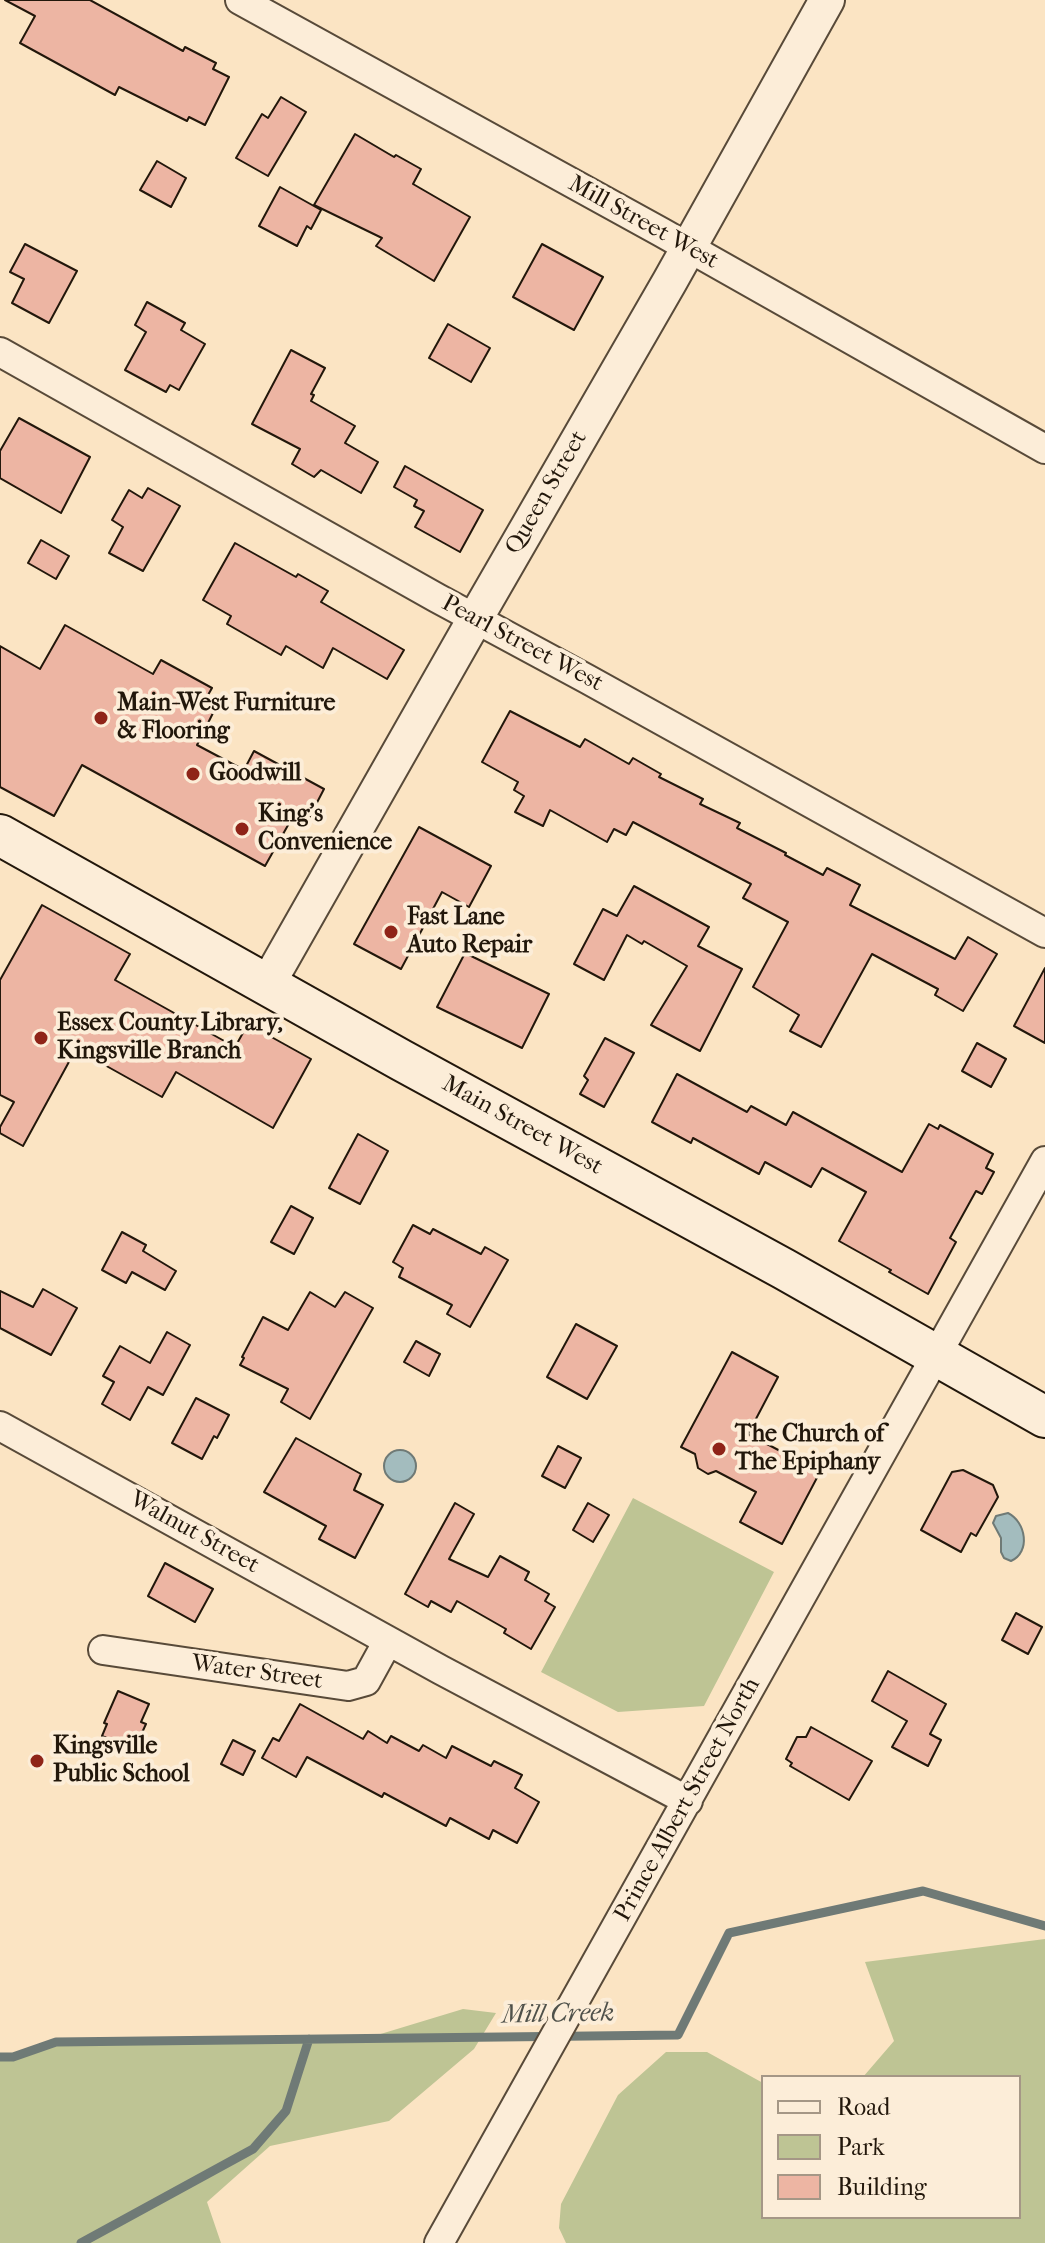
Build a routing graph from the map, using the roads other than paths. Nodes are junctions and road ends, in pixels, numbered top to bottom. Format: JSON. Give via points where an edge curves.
{"nodes":[{"id":1,"x":240,"y":0,"type":"edge"},
{"id":2,"x":827,"y":0,"type":"edge"},
{"id":3,"x":688,"y":248,"type":"junction"},
{"id":4,"x":0,"y":352,"type":"edge"},
{"id":5,"x":1045,"y":449,"type":"edge"},
{"id":6,"x":475,"y":619,"type":"junction"},
{"id":7,"x":0,"y":835,"type":"edge"},
{"id":8,"x":1045,"y":933,"type":"edge"},
{"id":9,"x":267,"y":985,"type":"junction"},
{"id":10,"x":1045,"y":1161,"type":"edge"},
{"id":11,"x":936,"y":1356,"type":"junction"},
{"id":12,"x":1045,"y":1417,"type":"edge"},
{"id":13,"x":0,"y":1426,"type":"edge"},
{"id":14,"x":388,"y":1641,"type":"junction"},
{"id":15,"x":103,"y":1650,"type":"dead end"},
{"id":16,"x":688,"y":1801,"type":"junction"},
{"id":17,"x":439,"y":2243,"type":"edge"}],
"edges":[{"from":1,"to":3,"type":"street","name":"Mill Street West"},
{"from":2,"to":3,"type":"street","name":"Queen Street"},
{"from":3,"to":5,"type":"street","name":"Mill Street West"},
{"from":3,"to":6,"type":"street","name":"Queen Street"},
{"from":4,"to":6,"type":"street","name":"Pearl Street West"},
{"from":6,"to":8,"type":"street","name":"Pearl Street West"},
{"from":6,"to":9,"type":"street","name":"Queen Street"},
{"from":7,"to":9,"type":"main road","name":"Main Street West"},
{"from":9,"to":11,"type":"main road","name":"Main Street West"},
{"from":10,"to":11,"type":"street","name":"Prince Albert Street North"},
{"from":11,"to":12,"type":"main road","name":"Main Street West"},
{"from":11,"to":16,"type":"street","name":"Prince Albert Street North"},
{"from":13,"to":14,"type":"street","name":"Walnut Street"},
{"from":14,"to":15,"type":"street","name":"Water Street","via":[[366,1681],[348,1686]]},
{"from":14,"to":16,"type":"street","name":"Walnut Street"},
{"from":16,"to":17,"type":"street","name":"Prince Albert Street North"}]}
